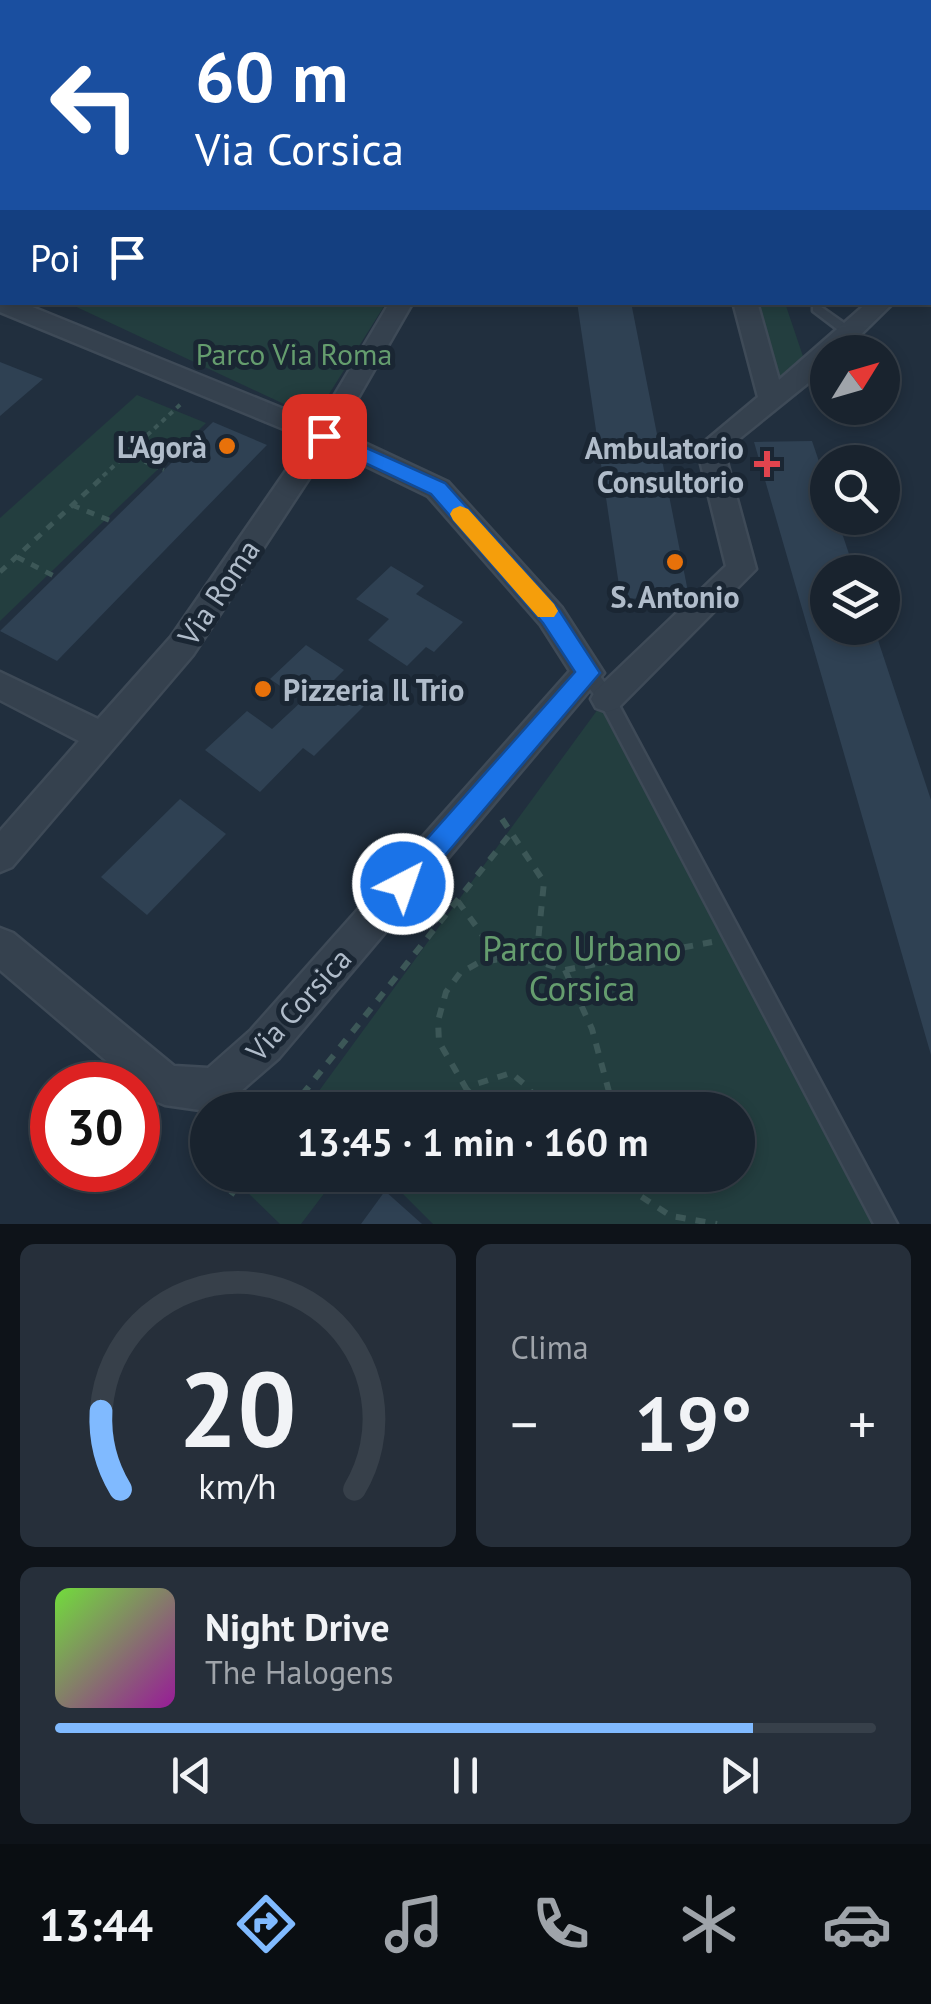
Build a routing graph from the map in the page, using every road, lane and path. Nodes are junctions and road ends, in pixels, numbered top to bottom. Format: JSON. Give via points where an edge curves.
{"nodes":[{"id":1,"x":2,"y":305,"type":"edge"},
{"id":2,"x":400,"y":305,"type":"edge"},
{"id":3,"x":746,"y":305,"type":"edge"},
{"id":4,"x":880,"y":305,"type":"edge"},
{"id":5,"x":817,"y":308,"type":"dead end"},
{"id":6,"x":850,"y":333,"type":"joint"},
{"id":7,"x":810,"y":370,"type":"edge"},
{"id":8,"x":200,"y":386,"type":"junction"},
{"id":9,"x":772,"y":400,"type":"junction"},
{"id":10,"x":324,"y":436,"type":"junction"},
{"id":11,"x":126,"y":454,"type":"junction"},
{"id":12,"x":164,"y":470,"type":"dead end"},
{"id":13,"x":72,"y":504,"type":"junction"},
{"id":14,"x":111,"y":521,"type":"dead end"},
{"id":15,"x":16,"y":557,"type":"junction"},
{"id":16,"x":0,"y":572,"type":"edge"},
{"id":17,"x":54,"y":576,"type":"dead end"},
{"id":18,"x":0,"y":685,"type":"edge"},
{"id":19,"x":598,"y":686,"type":"junction"},
{"id":20,"x":104,"y":738,"type":"junction"},
{"id":21,"x":483,"y":792,"type":"junction"},
{"id":22,"x":511,"y":833,"type":"junction"},
{"id":23,"x":0,"y":856,"type":"edge"},
{"id":24,"x":426,"y":858,"type":"junction"},
{"id":25,"x":457,"y":900,"type":"junction"},
{"id":26,"x":725,"y":940,"type":"dead end"},
{"id":27,"x":0,"y":946,"type":"edge"},
{"id":28,"x":500,"y":959,"type":"junction"},
{"id":29,"x":536,"y":961,"type":"junction"},
{"id":30,"x":565,"y":970,"type":"junction"},
{"id":31,"x":466,"y":1090,"type":"joint"},
{"id":32,"x":303,"y":1092,"type":"edge"},
{"id":33,"x":531,"y":1092,"type":"edge"},
{"id":34,"x":609,"y":1092,"type":"edge"},
{"id":35,"x":233,"y":1192,"type":"edge"},
{"id":36,"x":632,"y":1192,"type":"edge"},
{"id":37,"x":231,"y":1195,"type":"dead end"},
{"id":38,"x":668,"y":1220,"type":"edge"},
{"id":39,"x":716,"y":1224,"type":"edge"},
{"id":40,"x":886,"y":1224,"type":"edge"}],
"edges":[{"from":1,"to":8,"type":"street"},
{"from":2,"to":10,"type":"street","name":"Via Roma"},
{"from":3,"to":9,"type":"street"},
{"from":4,"to":6,"type":"street"},
{"from":5,"to":6,"type":"lane"},
{"from":7,"to":9,"type":"street"},
{"from":8,"to":10,"type":"street"},
{"from":8,"to":11,"type":"path"},
{"from":9,"to":19,"type":"street","name":"Via Corsica","via":[[710,448],[740,568]]},
{"from":10,"to":19,"type":"street","via":[[438,489],[551,616]]},
{"from":10,"to":20,"type":"street","name":"Via Roma","via":[[182,646]]},
{"from":11,"to":12,"type":"path"},
{"from":11,"to":13,"type":"path"},
{"from":13,"to":14,"type":"path"},
{"from":13,"to":15,"type":"path"},
{"from":15,"to":16,"type":"path"},
{"from":15,"to":17,"type":"path"},
{"from":18,"to":20,"type":"street"},
{"from":19,"to":21,"type":"street","name":"Via Corsica"},
{"from":19,"to":40,"type":"lane"},
{"from":20,"to":23,"type":"street","name":"Via Roma"},
{"from":21,"to":22,"type":"path"},
{"from":21,"to":24,"type":"street","name":"Via Corsica"},
{"from":22,"to":25,"type":"path"},
{"from":22,"to":29,"type":"path","via":[[544,882]]},
{"from":24,"to":25,"type":"path"},
{"from":24,"to":27,"type":"street","name":"Via Corsica","via":[[265,1044],[235,1074],[200,1090],[164,1085]]},
{"from":25,"to":28,"type":"path"},
{"from":25,"to":32,"type":"path"},
{"from":26,"to":30,"type":"path"},
{"from":28,"to":29,"type":"path"},
{"from":28,"to":31,"type":"path","via":[[460,972],[438,1020],[439,1042]]},
{"from":29,"to":30,"type":"path"},
{"from":30,"to":34,"type":"path","via":[[592,1029]]},
{"from":31,"to":33,"type":"path","via":[[488,1075],[511,1073]]},
{"from":35,"to":37,"type":"path"},
{"from":36,"to":38,"type":"path"},
{"from":38,"to":39,"type":"path"}]}
